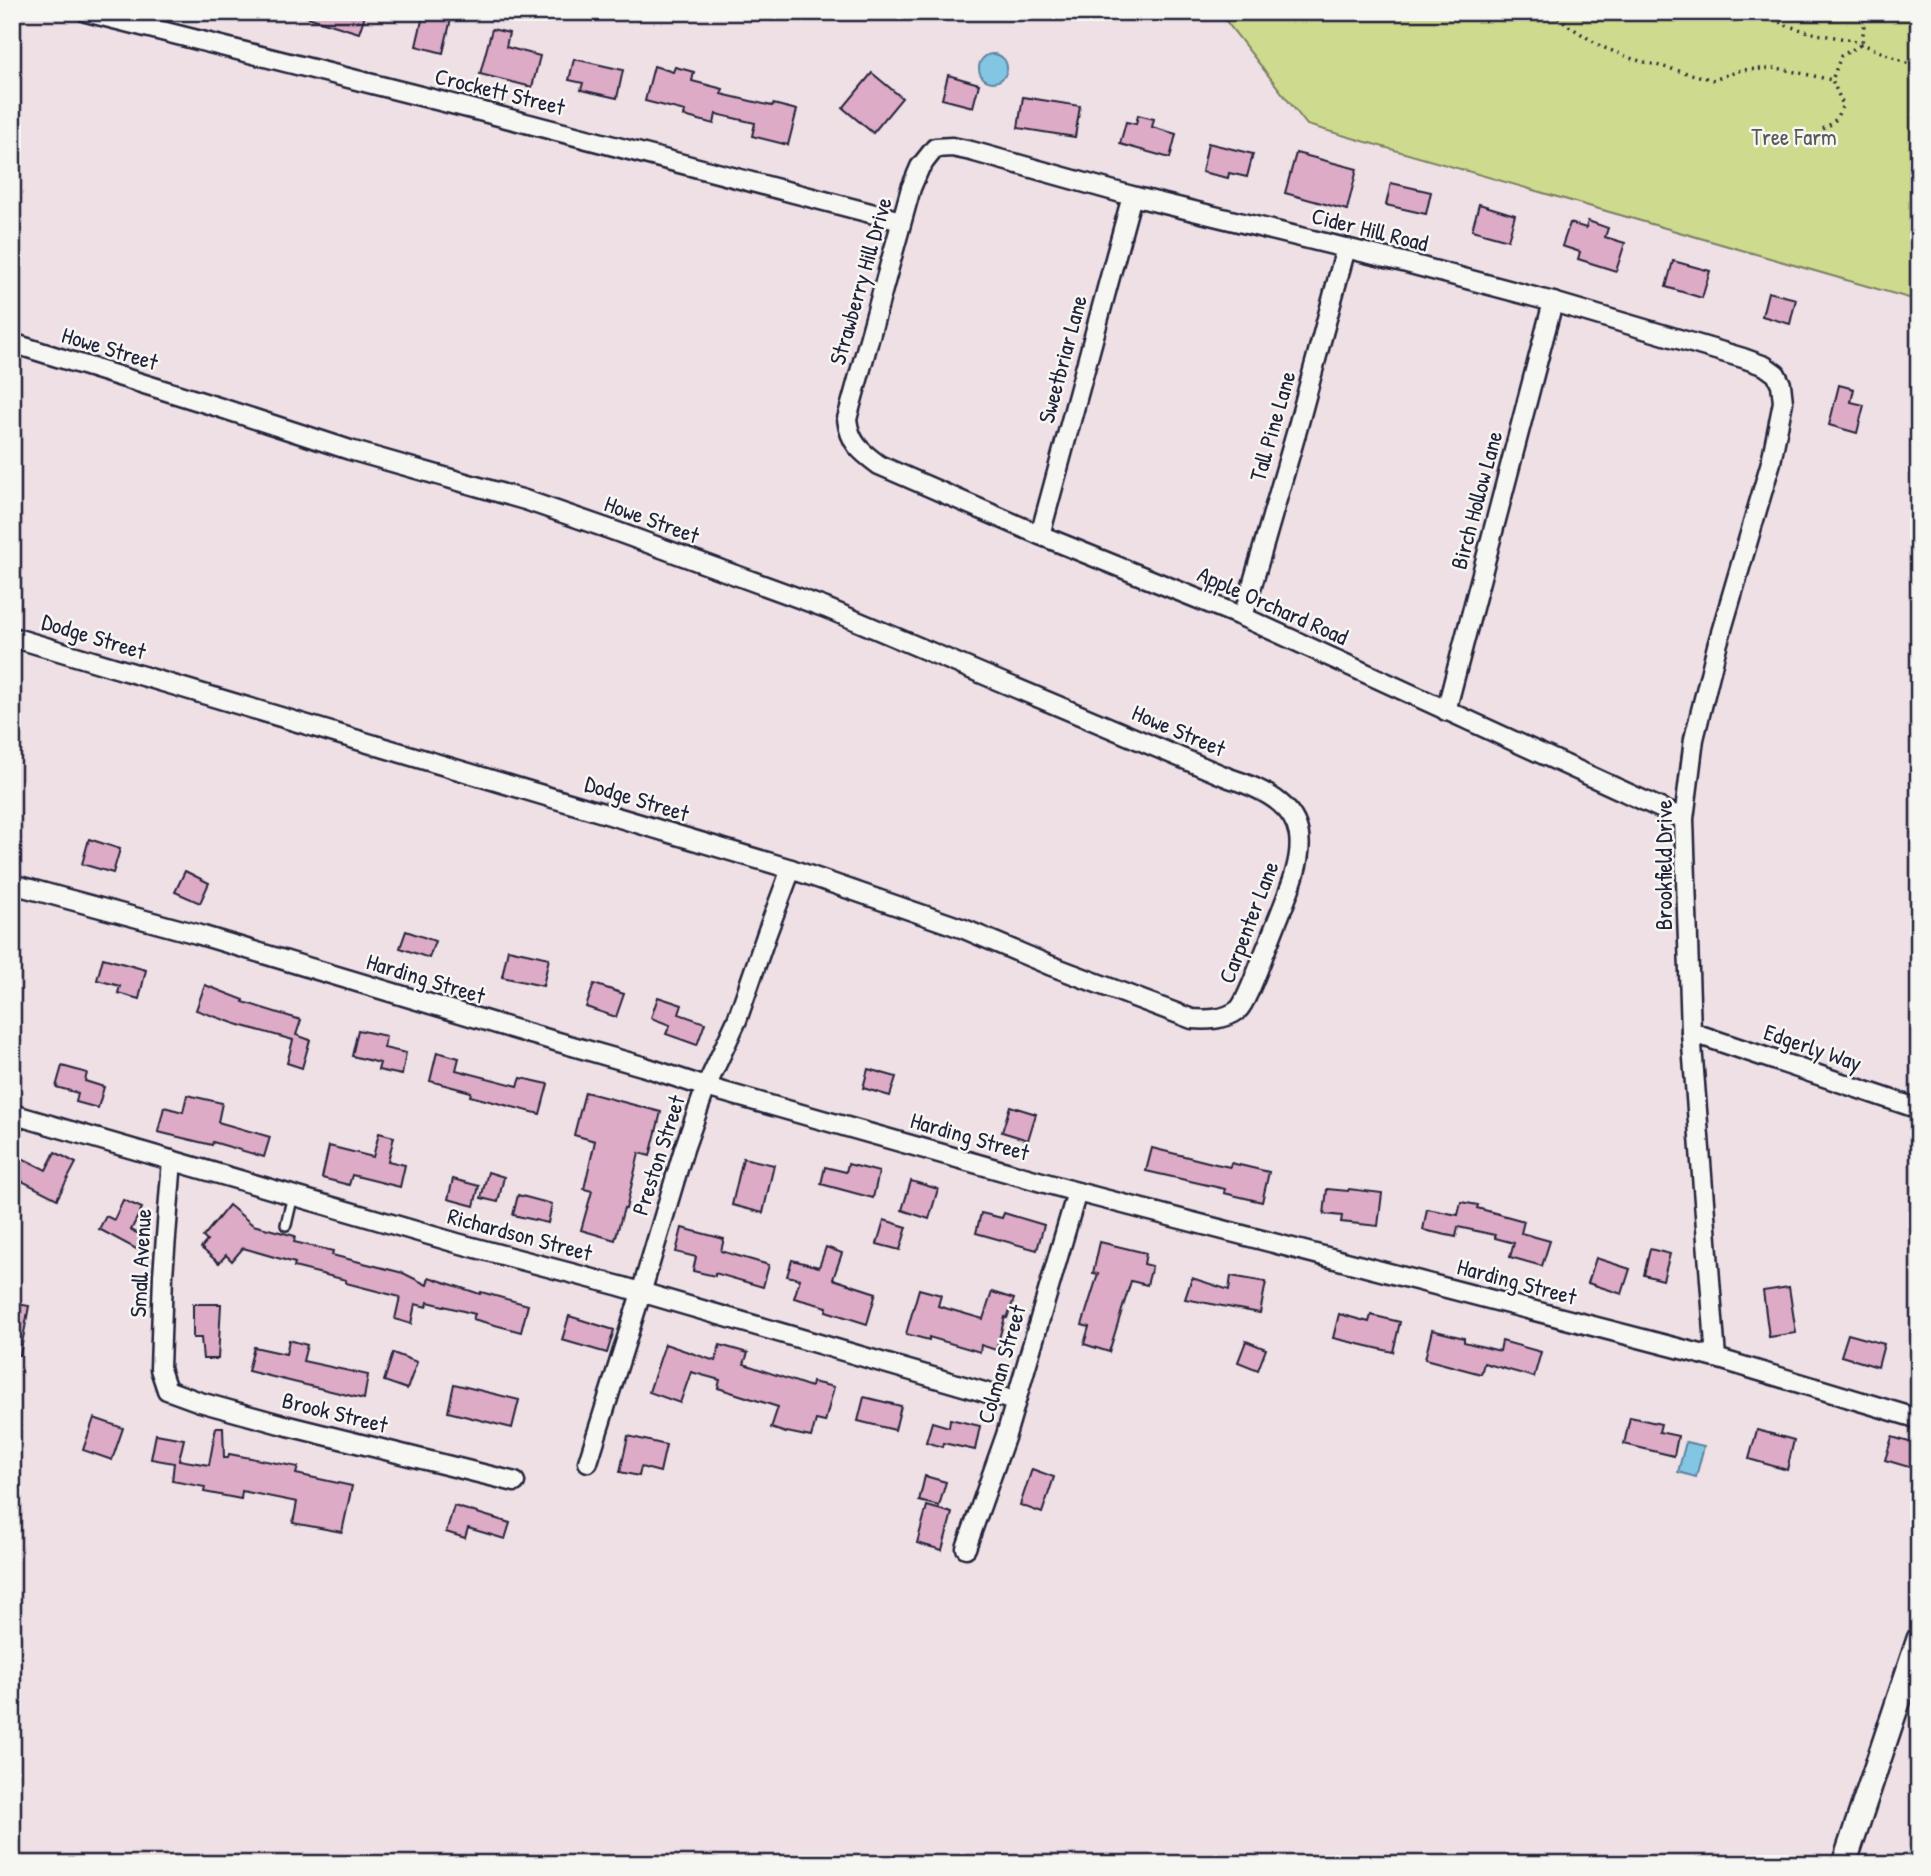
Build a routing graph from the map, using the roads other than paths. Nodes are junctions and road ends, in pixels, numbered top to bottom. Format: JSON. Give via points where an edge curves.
{"nodes":[{"id":1,"x":86,"y":12,"type":"edge"},
{"id":2,"x":935,"y":148,"type":"joint"},
{"id":3,"x":1132,"y":196,"type":"junction"},
{"id":4,"x":901,"y":221,"type":"junction"},
{"id":5,"x":1346,"y":248,"type":"junction"},
{"id":6,"x":1553,"y":302,"type":"junction"},
{"id":7,"x":12,"y":343,"type":"edge"},
{"id":8,"x":1781,"y":384,"type":"joint"},
{"id":9,"x":848,"y":433,"type":"joint"},
{"id":10,"x":1040,"y":535,"type":"junction"},
{"id":11,"x":1243,"y":617,"type":"junction"},
{"id":12,"x":12,"y":636,"type":"edge"},
{"id":13,"x":1447,"y":711,"type":"junction"},
{"id":14,"x":1257,"y":789,"type":"joint"},
{"id":15,"x":1684,"y":819,"type":"junction"},
{"id":16,"x":791,"y":869,"type":"junction"},
{"id":17,"x":12,"y":884,"type":"edge"},
{"id":18,"x":1239,"y":1009,"type":"joint"},
{"id":19,"x":1691,"y":1032,"type":"junction"},
{"id":20,"x":706,"y":1087,"type":"junction"},
{"id":21,"x":1919,"y":1109,"type":"edge"},
{"id":22,"x":12,"y":1114,"type":"edge"},
{"id":23,"x":172,"y":1160,"type":"junction"},
{"id":24,"x":1077,"y":1192,"type":"junction"},
{"id":25,"x":293,"y":1195,"type":"junction"},
{"id":26,"x":285,"y":1225,"type":"dead end"},
{"id":27,"x":641,"y":1293,"type":"junction"},
{"id":28,"x":1716,"y":1358,"type":"junction"},
{"id":29,"x":160,"y":1369,"type":"joint"},
{"id":30,"x":1014,"y":1401,"type":"junction"},
{"id":31,"x":1919,"y":1419,"type":"edge"},
{"id":32,"x":588,"y":1462,"type":"dead end"},
{"id":33,"x":515,"y":1482,"type":"dead end"},
{"id":34,"x":966,"y":1548,"type":"dead end"},
{"id":35,"x":1919,"y":1639,"type":"edge"},
{"id":36,"x":1844,"y":1864,"type":"edge"}],
"edges":[{"from":1,"to":4,"type":"street","name":"Crockett Street"},
{"from":2,"to":3,"type":"street","name":"Cider Hill Road","via":[[971,151]]},
{"from":2,"to":4,"type":"street","name":"Strawberry Hill Drive","via":[[920,167]]},
{"from":3,"to":5,"type":"street","name":"Cider Hill Road"},
{"from":3,"to":10,"type":"street","name":"Sweetbriar Lane"},
{"from":4,"to":9,"type":"street","name":"Strawberry Hill Drive","via":[[847,419]]},
{"from":5,"to":6,"type":"street","name":"Cider Hill Road"},
{"from":5,"to":11,"type":"street","name":"Tall Pine Lane"},
{"from":6,"to":8,"type":"street","name":"Cider Hill Road","via":[[1743,358],[1765,366]]},
{"from":6,"to":13,"type":"street","name":"Birch Hollow Lane"},
{"from":7,"to":14,"type":"street","name":"Howe Street","via":[[612,530],[826,608]]},
{"from":8,"to":15,"type":"street","name":"Brookfield Drive","via":[[1783,402],[1771,462],[1694,739]]},
{"from":9,"to":10,"type":"street","name":"Apple Orchard Road","via":[[879,465]]},
{"from":10,"to":11,"type":"street","name":"Apple Orchard Road"},
{"from":11,"to":13,"type":"street","name":"Apple Orchard Road"},
{"from":12,"to":16,"type":"street","name":"Dodge Street"},
{"from":13,"to":15,"type":"street","name":"Apple Orchard Road"},
{"from":14,"to":18,"type":"street","name":"Carpenter Lane","via":[[1292,814],[1300,833],[1299,858]]},
{"from":15,"to":19,"type":"street","name":"Brookfield Drive"},
{"from":16,"to":18,"type":"street","name":"Dodge Street","via":[[964,929],[1192,1019],[1215,1020]]},
{"from":16,"to":20,"type":"street","name":"Preston Street","via":[[737,1020]]},
{"from":17,"to":20,"type":"street","name":"Harding Street","via":[[208,937]]},
{"from":19,"to":21,"type":"street","name":"Edgerly Way"},
{"from":19,"to":28,"type":"street","name":"Brookfield Drive"},
{"from":20,"to":24,"type":"street","name":"Harding Street"},
{"from":20,"to":27,"type":"street","name":"Preston Street"},
{"from":22,"to":23,"type":"street","name":"Richardson Street"},
{"from":23,"to":25,"type":"street","name":"Richardson Street"},
{"from":23,"to":29,"type":"street","name":"Small Avenue"},
{"from":24,"to":28,"type":"street","name":"Harding Street"},
{"from":24,"to":30,"type":"street","name":"Colman Street"},
{"from":25,"to":26,"type":"lane"},
{"from":25,"to":27,"type":"street","name":"Richardson Street"},
{"from":27,"to":30,"type":"street","name":"Richardson Street"},
{"from":27,"to":32,"type":"street","name":"Preston Street"},
{"from":28,"to":31,"type":"street","name":"Harding Street"},
{"from":29,"to":33,"type":"street","name":"Brook Street","via":[[167,1390],[186,1398]]},
{"from":30,"to":34,"type":"street","name":"Colman Street"},
{"from":35,"to":36,"type":"street"}]}
